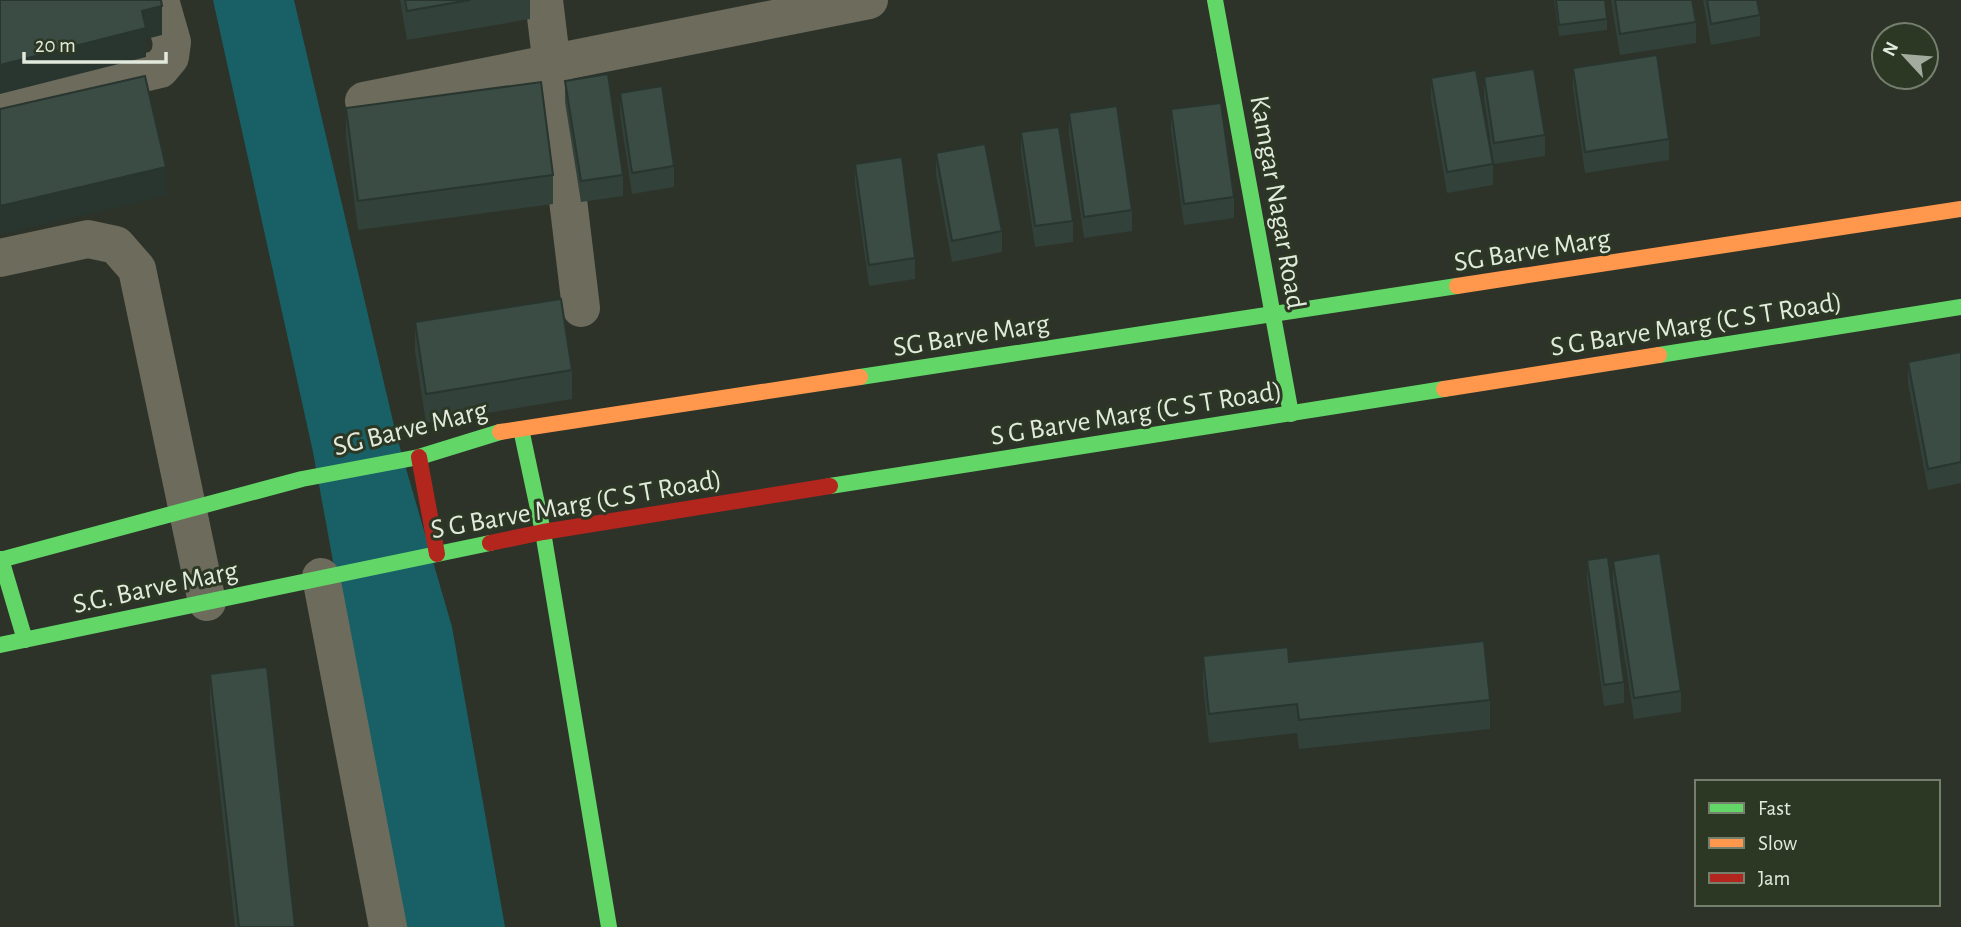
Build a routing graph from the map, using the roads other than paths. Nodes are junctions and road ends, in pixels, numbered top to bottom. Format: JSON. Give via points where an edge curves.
{"nodes":[{"id":1,"x":160,"y":0,"type":"edge"},
{"id":2,"x":544,"y":0,"type":"edge"},
{"id":3,"x":869,"y":0,"type":"edge"},
{"id":4,"x":1215,"y":0,"type":"edge"},
{"id":5,"x":553,"y":64,"type":"junction"},
{"id":6,"x":364,"y":101,"type":"dead end"},
{"id":7,"x":0,"y":107,"type":"edge"},
{"id":8,"x":1961,"y":209,"type":"edge"},
{"id":9,"x":0,"y":258,"type":"edge"},
{"id":10,"x":1961,"y":307,"type":"edge"},
{"id":11,"x":581,"y":308,"type":"dead end"},
{"id":12,"x":1272,"y":316,"type":"junction"},
{"id":13,"x":1290,"y":414,"type":"junction"},
{"id":14,"x":522,"y":429,"type":"junction"},
{"id":15,"x":419,"y":457,"type":"junction"},
{"id":16,"x":188,"y":508,"type":"junction"},
{"id":17,"x":536,"y":534,"type":"junction"},
{"id":18,"x":437,"y":554,"type":"junction"},
{"id":19,"x":1,"y":560,"type":"edge"},
{"id":20,"x":327,"y":576,"type":"junction"},
{"id":21,"x":207,"y":602,"type":"junction"},
{"id":22,"x":25,"y":640,"type":"junction"},
{"id":23,"x":0,"y":645,"type":"edge"},
{"id":24,"x":388,"y":927,"type":"edge"},
{"id":25,"x":609,"y":927,"type":"edge"}],
"edges":[{"from":1,"to":7,"type":"street","via":[[172,42],[170,57],[160,69]]},
{"from":2,"to":5,"type":"street"},
{"from":3,"to":5,"type":"street"},
{"from":4,"to":12,"type":"main road","name":"Kamgar Nagar Road"},
{"from":5,"to":6,"type":"street"},
{"from":5,"to":11,"type":"street"},
{"from":8,"to":12,"type":"main road","name":"SG Barve Marg"},
{"from":9,"to":16,"type":"street","via":[[88,239],[116,245],[137,269]]},
{"from":10,"to":13,"type":"main road","name":"S G Barve Marg (C S T Road)"},
{"from":12,"to":13,"type":"main road","name":"Kamgar Nagar Road"},
{"from":12,"to":14,"type":"main road","name":"SG Barve Marg"},
{"from":13,"to":17,"type":"main road","name":"S G Barve Marg (C S T Road)"},
{"from":14,"to":15,"type":"main road","name":"SG Barve Marg"},
{"from":14,"to":17,"type":"main road"},
{"from":15,"to":16,"type":"main road","name":"SG Barve Marg","via":[[302,479]]},
{"from":15,"to":18,"type":"main road"},
{"from":16,"to":19,"type":"main road","name":"SG Barve Marg"},
{"from":16,"to":21,"type":"street"},
{"from":17,"to":18,"type":"main road","name":"S G Barve Marg (C S T Road)"},
{"from":17,"to":25,"type":"main road"},
{"from":18,"to":20,"type":"main road","name":"S G Barve Marg (C S T Road)"},
{"from":19,"to":22,"type":"main road"},
{"from":20,"to":21,"type":"main road","name":"S.G. Barve Marg"},
{"from":20,"to":24,"type":"street"},
{"from":21,"to":22,"type":"main road","name":"S.G. Barve Marg"},
{"from":22,"to":23,"type":"main road","name":"S.G. Barve Marg"}]}
